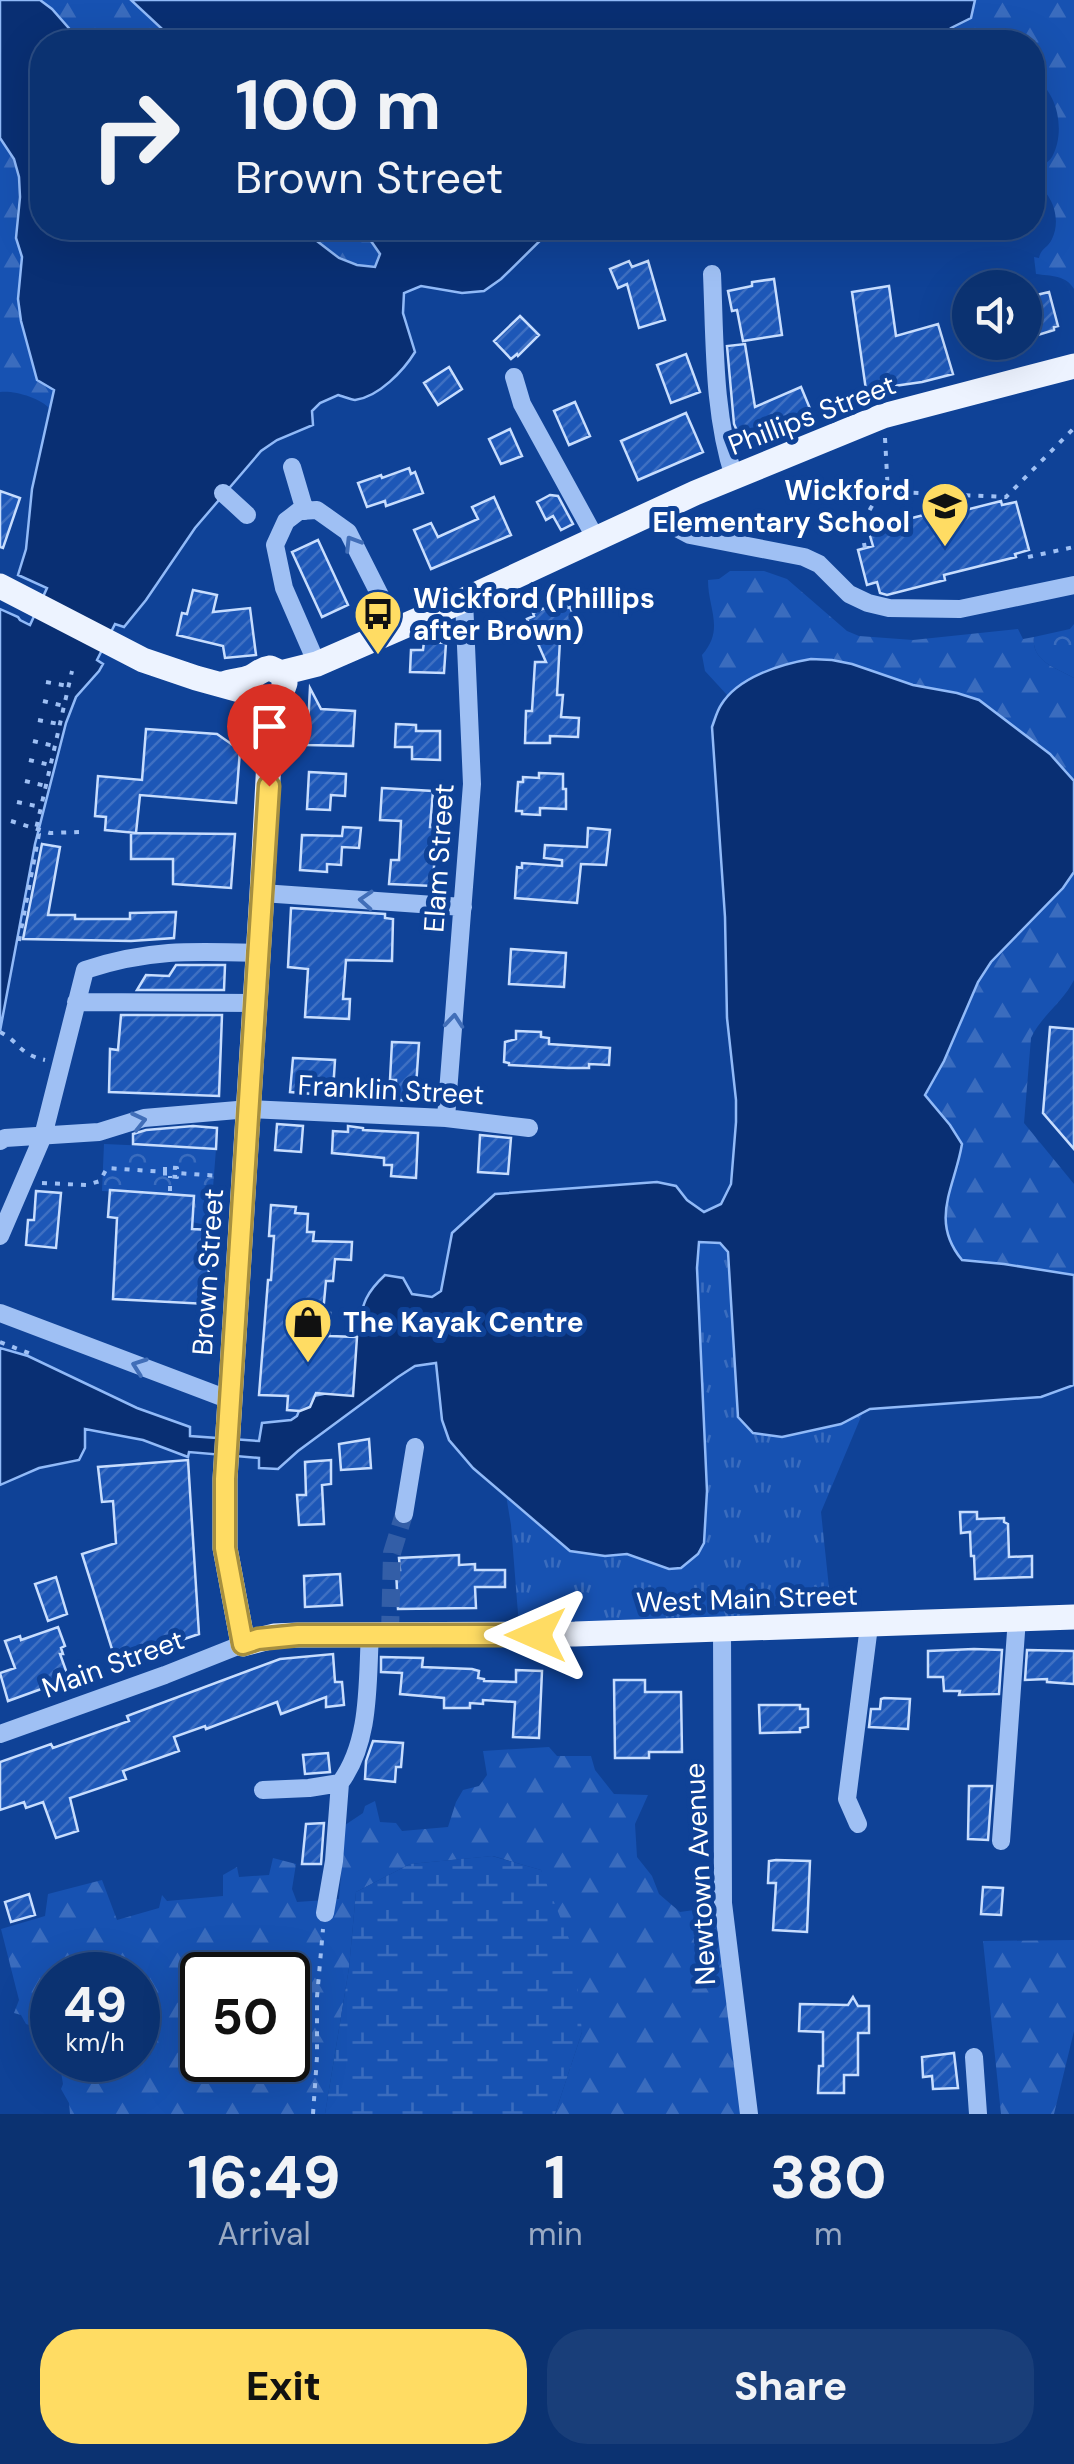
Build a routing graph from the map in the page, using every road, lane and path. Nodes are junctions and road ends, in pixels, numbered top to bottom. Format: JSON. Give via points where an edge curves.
{"nodes":[{"id":1,"x":712,"y":274,"type":"dead end"},
{"id":2,"x":1074,"y":366,"type":"edge"},
{"id":3,"x":514,"y":377,"type":"dead end"},
{"id":4,"x":884,"y":416,"type":"junction"},
{"id":5,"x":1074,"y":428,"type":"edge"},
{"id":6,"x":292,"y":467,"type":"dead end"},
{"id":7,"x":734,"y":478,"type":"junction"},
{"id":8,"x":223,"y":493,"type":"dead end"},
{"id":9,"x":888,"y":493,"type":"junction"},
{"id":10,"x":305,"y":511,"type":"junction"},
{"id":11,"x":657,"y":511,"type":"junction"},
{"id":12,"x":247,"y":515,"type":"dead end"},
{"id":13,"x":596,"y":539,"type":"junction"},
{"id":14,"x":1074,"y":546,"type":"edge"},
{"id":15,"x":865,"y":548,"type":"dead end"},
{"id":16,"x":1028,"y":557,"type":"dead end"},
{"id":17,"x":1074,"y":585,"type":"edge"},
{"id":18,"x":0,"y":586,"type":"edge"},
{"id":19,"x":464,"y":600,"type":"junction"},
{"id":20,"x":397,"y":629,"type":"junction"},
{"id":21,"x":72,"y":671,"type":"dead end"},
{"id":22,"x":46,"y":682,"type":"dead end"},
{"id":23,"x":68,"y":686,"type":"junction"},
{"id":24,"x":279,"y":687,"type":"junction"},
{"id":25,"x":42,"y":701,"type":"dead end"},
{"id":26,"x":64,"y":706,"type":"junction"},
{"id":27,"x":38,"y":720,"type":"dead end"},
{"id":28,"x":59,"y":724,"type":"junction"},
{"id":29,"x":33,"y":741,"type":"dead end"},
{"id":30,"x":54,"y":746,"type":"junction"},
{"id":31,"x":29,"y":760,"type":"dead end"},
{"id":32,"x":50,"y":765,"type":"junction"},
{"id":33,"x":25,"y":781,"type":"dead end"},
{"id":34,"x":46,"y":786,"type":"junction"},
{"id":35,"x":17,"y":802,"type":"dead end"},
{"id":36,"x":41,"y":807,"type":"junction"},
{"id":37,"x":11,"y":822,"type":"dead end"},
{"id":38,"x":36,"y":829,"type":"junction"},
{"id":39,"x":80,"y":832,"type":"dead end"},
{"id":40,"x":262,"y":893,"type":"junction"},
{"id":41,"x":464,"y":907,"type":"junction"},
{"id":42,"x":19,"y":941,"type":"dead end"},
{"id":43,"x":258,"y":953,"type":"junction"},
{"id":44,"x":76,"y":1002,"type":"junction"},
{"id":45,"x":256,"y":1003,"type":"junction"},
{"id":46,"x":0,"y":1032,"type":"edge"},
{"id":47,"x":61,"y":1064,"type":"junction"},
{"id":48,"x":249,"y":1109,"type":"junction"},
{"id":49,"x":446,"y":1118,"type":"junction"},
{"id":50,"x":529,"y":1128,"type":"dead end"},
{"id":51,"x":44,"y":1136,"type":"junction"},
{"id":52,"x":0,"y":1140,"type":"edge"},
{"id":53,"x":165,"y":1172,"type":"junction"},
{"id":54,"x":177,"y":1173,"type":"junction"},
{"id":55,"x":170,"y":1176,"type":"junction"},
{"id":56,"x":220,"y":1176,"type":"dead end"},
{"id":57,"x":24,"y":1182,"type":"junction"},
{"id":58,"x":170,"y":1190,"type":"dead end"},
{"id":59,"x":0,"y":1236,"type":"edge"},
{"id":60,"x":0,"y":1313,"type":"edge"},
{"id":61,"x":0,"y":1342,"type":"edge"},
{"id":62,"x":36,"y":1356,"type":"dead end"},
{"id":63,"x":230,"y":1400,"type":"junction"},
{"id":64,"x":415,"y":1448,"type":"dead end"},
{"id":65,"x":404,"y":1514,"type":"tunnel mouth"},
{"id":66,"x":1074,"y":1617,"type":"edge"},
{"id":67,"x":1016,"y":1618,"type":"junction"},
{"id":68,"x":869,"y":1626,"type":"junction"},
{"id":69,"x":722,"y":1630,"type":"junction"},
{"id":70,"x":370,"y":1634,"type":"junction"},
{"id":71,"x":243,"y":1644,"type":"junction"},
{"id":72,"x":0,"y":1734,"type":"edge"},
{"id":73,"x":340,"y":1783,"type":"junction"},
{"id":74,"x":263,"y":1790,"type":"dead end"},
{"id":75,"x":858,"y":1824,"type":"dead end"},
{"id":76,"x":1000,"y":1841,"type":"dead end"},
{"id":77,"x":325,"y":1913,"type":"joint"},
{"id":78,"x":974,"y":2057,"type":"dead end"},
{"id":79,"x":313,"y":2114,"type":"edge"},
{"id":80,"x":748,"y":2114,"type":"edge"},
{"id":81,"x":978,"y":2114,"type":"edge"}],
"edges":[{"from":1,"to":7,"type":"street","via":[[717,384]]},
{"from":2,"to":4,"type":"main road","name":"Phillips Street"},
{"from":3,"to":13,"type":"street","via":[[522,404]]},
{"from":4,"to":7,"type":"main road","name":"Phillips Street"},
{"from":4,"to":9,"type":"path"},
{"from":5,"to":9,"type":"path","via":[[1007,500]]},
{"from":6,"to":10,"type":"street"},
{"from":7,"to":11,"type":"main road","name":"Phillips Street"},
{"from":8,"to":12,"type":"street"},
{"from":9,"to":15,"type":"path","via":[[867,515]]},
{"from":20,"to":10,"type":"street","one_way":true,"via":[[348,532],[317,510]]},
{"from":10,"to":24,"type":"street","via":[[286,521],[275,546],[284,588]]},
{"from":11,"to":13,"type":"main road","name":"Phillips Street"},
{"from":11,"to":17,"type":"street","via":[[690,535],[804,557],[848,594],[889,608],[960,608]]},
{"from":13,"to":19,"type":"main road","name":"Phillips Street"},
{"from":14,"to":16,"type":"path"},
{"from":18,"to":24,"type":"main road","via":[[143,660],[224,684]]},
{"from":19,"to":20,"type":"main road","name":"Phillips Street"},
{"from":19,"to":41,"type":"street","name":"Elam Street","via":[[472,784]]},
{"from":20,"to":24,"type":"main road","name":"Phillips Street"},
{"from":21,"to":23,"type":"path"},
{"from":22,"to":23,"type":"path"},
{"from":23,"to":26,"type":"path"},
{"from":24,"to":40,"type":"main road","name":"Brown Street"},
{"from":25,"to":26,"type":"path"},
{"from":26,"to":28,"type":"path"},
{"from":27,"to":28,"type":"path"},
{"from":28,"to":30,"type":"path"},
{"from":29,"to":30,"type":"path"},
{"from":30,"to":32,"type":"path"},
{"from":31,"to":32,"type":"path"},
{"from":32,"to":34,"type":"path"},
{"from":33,"to":34,"type":"path"},
{"from":34,"to":36,"type":"path"},
{"from":35,"to":36,"type":"path"},
{"from":36,"to":38,"type":"path"},
{"from":37,"to":38,"type":"path"},
{"from":38,"to":39,"type":"path"},
{"from":38,"to":42,"type":"path"},
{"from":41,"to":40,"type":"street","one_way":true},
{"from":40,"to":43,"type":"main road","name":"Brown Street"},
{"from":49,"to":41,"type":"street","name":"Elam Street","one_way":true},
{"from":43,"to":44,"type":"street","via":[[174,951],[120,958],[84,970]]},
{"from":43,"to":45,"type":"main road","name":"Brown Street"},
{"from":44,"to":45,"type":"street"},
{"from":44,"to":47,"type":"street"},
{"from":45,"to":48,"type":"main road","name":"Brown Street"},
{"from":46,"to":47,"type":"path","via":[[26,1054]]},
{"from":47,"to":51,"type":"street"},
{"from":48,"to":49,"type":"street","name":"Franklin Street"},
{"from":51,"to":48,"type":"street","name":"Franklin Street","one_way":true},
{"from":48,"to":63,"type":"main road","name":"Brown Street"},
{"from":49,"to":50,"type":"street","name":"Franklin Street"},
{"from":51,"to":52,"type":"street","name":"Franklin Street"},
{"from":51,"to":57,"type":"street"},
{"from":53,"to":54,"type":"path"},
{"from":53,"to":55,"type":"path"},
{"from":53,"to":57,"type":"path","via":[[107,1168],[100,1182],[87,1186]]},
{"from":54,"to":55,"type":"path"},
{"from":54,"to":56,"type":"path"},
{"from":55,"to":58,"type":"path"},
{"from":57,"to":59,"type":"street"},
{"from":63,"to":60,"type":"street","one_way":true},
{"from":61,"to":62,"type":"path"},
{"from":63,"to":71,"type":"main road","name":"Brown Street","via":[[225,1548]]},
{"from":64,"to":65,"type":"street"},
{"from":66,"to":67,"type":"main road","name":"West Main Street"},
{"from":67,"to":68,"type":"main road","name":"West Main Street"},
{"from":67,"to":76,"type":"street"},
{"from":68,"to":69,"type":"main road","name":"West Main Street"},
{"from":68,"to":75,"type":"street","via":[[847,1800]]},
{"from":69,"to":70,"type":"main road","name":"West Main Street"},
{"from":69,"to":80,"type":"street","name":"Newtown Avenue","via":[[723,1903]]},
{"from":70,"to":71,"type":"main road","name":"West Main Street","via":[[274,1636]]},
{"from":70,"to":73,"type":"street","via":[[363,1724]]},
{"from":71,"to":72,"type":"street","name":"Main Street"},
{"from":73,"to":74,"type":"street"},
{"from":73,"to":77,"type":"street"},
{"from":77,"to":79,"type":"path"},
{"from":78,"to":81,"type":"street"}]}
